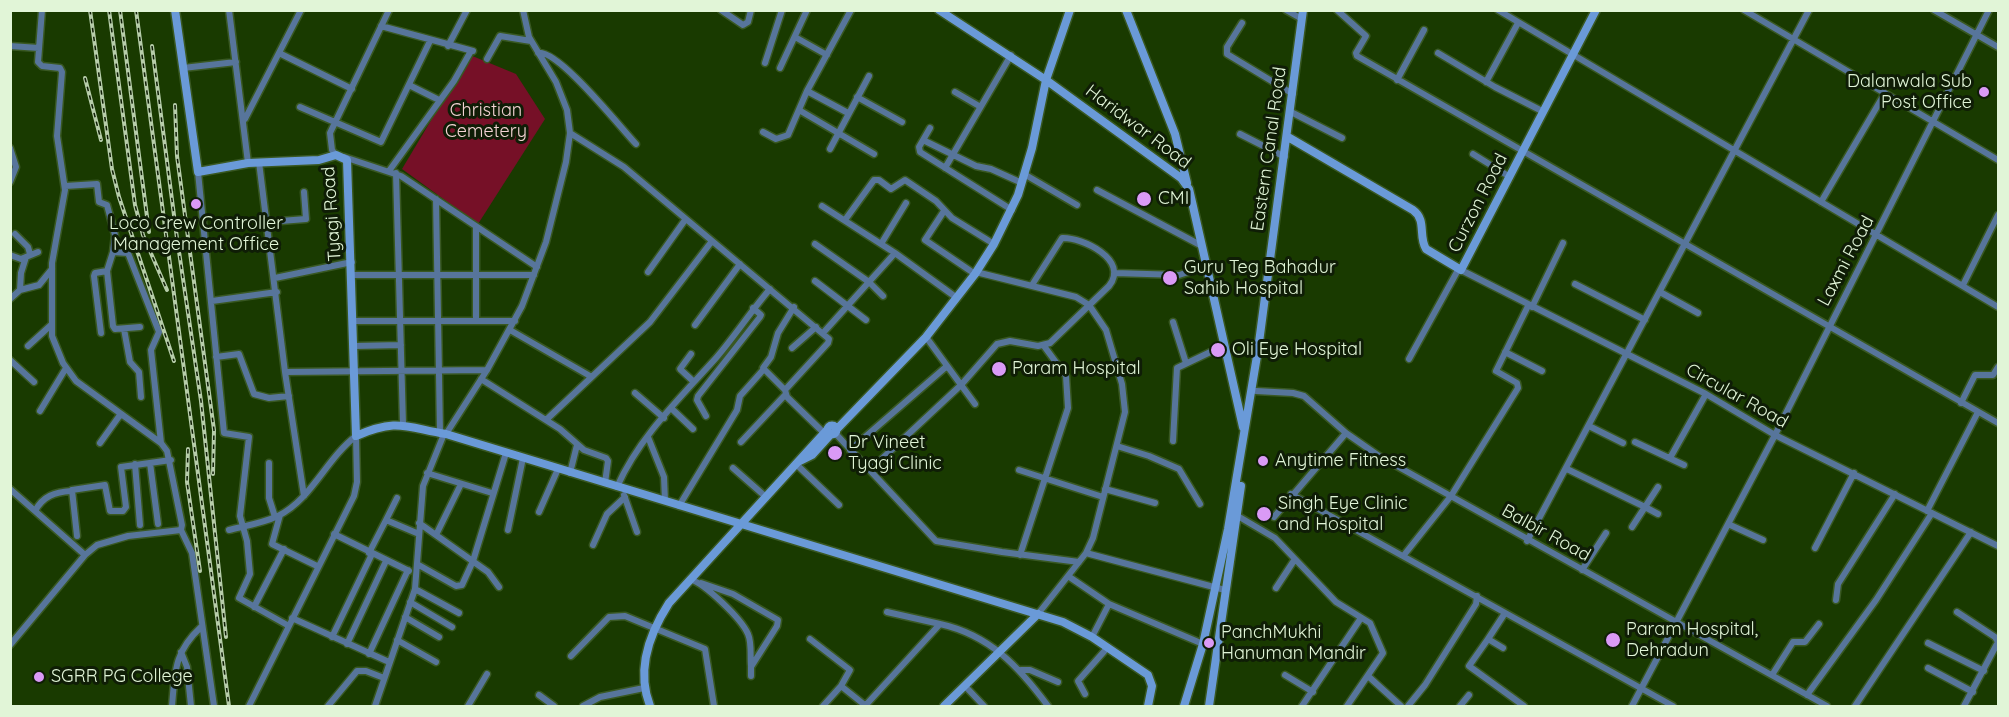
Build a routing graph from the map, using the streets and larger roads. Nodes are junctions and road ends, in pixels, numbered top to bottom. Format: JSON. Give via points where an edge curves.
{"nodes":[{"id":1,"x":42,"y":10,"type":"edge"},
{"id":2,"x":175,"y":10,"type":"edge"},
{"id":3,"x":229,"y":10,"type":"edge"},
{"id":4,"x":302,"y":10,"type":"edge"},
{"id":5,"x":388,"y":10,"type":"edge"},
{"id":6,"x":467,"y":10,"type":"edge"},
{"id":7,"x":523,"y":10,"type":"edge"},
{"id":8,"x":721,"y":10,"type":"edge"},
{"id":9,"x":751,"y":10,"type":"edge"},
{"id":10,"x":782,"y":10,"type":"edge"},
{"id":11,"x":807,"y":10,"type":"edge"},
{"id":12,"x":851,"y":10,"type":"edge"},
{"id":13,"x":939,"y":10,"type":"edge"},
{"id":14,"x":1070,"y":10,"type":"edge"},
{"id":15,"x":1126,"y":10,"type":"edge"},
{"id":16,"x":1286,"y":10,"type":"edge"},
{"id":17,"x":1337,"y":10,"type":"edge"},
{"id":18,"x":1596,"y":10,"type":"edge"},
{"id":19,"x":1744,"y":10,"type":"edge"},
{"id":20,"x":1809,"y":10,"type":"edge"},
{"id":21,"x":1934,"y":10,"type":"edge"},
{"id":22,"x":1989,"y":10,"type":"edge"},
{"id":23,"x":1498,"y":11,"type":"edge"},
{"id":24,"x":952,"y":14,"type":"edge"},
{"id":25,"x":1302,"y":15,"type":"edge"},
{"id":26,"x":1518,"y":22,"type":"junction"},
{"id":27,"x":1242,"y":23,"type":"dead end"},
{"id":28,"x":381,"y":26,"type":"junction"},
{"id":29,"x":1424,"y":30,"type":"dead end"},
{"id":30,"x":1975,"y":34,"type":"junction"},
{"id":31,"x":795,"y":37,"type":"junction"},
{"id":32,"x":1793,"y":39,"type":"junction"},
{"id":33,"x":430,"y":41,"type":"junction"},
{"id":34,"x":531,"y":41,"type":"junction"},
{"id":35,"x":10,"y":46,"type":"edge"},
{"id":36,"x":448,"y":46,"type":"junction"},
{"id":37,"x":1998,"y":47,"type":"edge"},
{"id":38,"x":39,"y":48,"type":"junction"},
{"id":39,"x":279,"y":53,"type":"junction"},
{"id":40,"x":538,"y":53,"type":"junction"},
{"id":41,"x":1438,"y":53,"type":"dead end"},
{"id":42,"x":826,"y":55,"type":"junction"},
{"id":43,"x":1011,"y":55,"type":"junction"},
{"id":44,"x":1571,"y":55,"type":"junction"},
{"id":45,"x":487,"y":59,"type":"dead end"},
{"id":46,"x":236,"y":62,"type":"junction"},
{"id":47,"x":765,"y":63,"type":"dead end"},
{"id":48,"x":183,"y":68,"type":"junction"},
{"id":49,"x":780,"y":68,"type":"dead end"},
{"id":50,"x":869,"y":76,"type":"dead end"},
{"id":51,"x":1047,"y":80,"type":"junction"},
{"id":52,"x":1397,"y":80,"type":"junction"},
{"id":53,"x":1486,"y":82,"type":"junction"},
{"id":54,"x":409,"y":85,"type":"junction"},
{"id":55,"x":352,"y":89,"type":"junction"},
{"id":56,"x":807,"y":91,"type":"junction"},
{"id":57,"x":955,"y":92,"type":"dead end"},
{"id":58,"x":1885,"y":93,"type":"junction"},
{"id":59,"x":1293,"y":95,"type":"junction"},
{"id":60,"x":857,"y":97,"type":"junction"},
{"id":61,"x":439,"y":100,"type":"junction"},
{"id":62,"x":979,"y":106,"type":"junction"},
{"id":63,"x":300,"y":107,"type":"dead end"},
{"id":64,"x":799,"y":111,"type":"junction"},
{"id":65,"x":1542,"y":111,"type":"junction"},
{"id":66,"x":1291,"y":112,"type":"junction"},
{"id":67,"x":848,"y":113,"type":"junction"},
{"id":68,"x":244,"y":120,"type":"junction"},
{"id":69,"x":335,"y":122,"type":"junction"},
{"id":70,"x":902,"y":122,"type":"dead end"},
{"id":71,"x":1933,"y":122,"type":"junction"},
{"id":72,"x":930,"y":128,"type":"dead end"},
{"id":73,"x":762,"y":132,"type":"dead end"},
{"id":74,"x":570,"y":133,"type":"junction"},
{"id":75,"x":838,"y":133,"type":"junction"},
{"id":76,"x":1240,"y":134,"type":"dead end"},
{"id":77,"x":1288,"y":137,"type":"junction"},
{"id":78,"x":1342,"y":138,"type":"dead end"},
{"id":79,"x":923,"y":140,"type":"junction"},
{"id":80,"x":636,"y":144,"type":"dead end"},
{"id":81,"x":10,"y":148,"type":"edge"},
{"id":82,"x":830,"y":149,"type":"dead end"},
{"id":83,"x":1523,"y":150,"type":"junction"},
{"id":84,"x":1735,"y":151,"type":"junction"},
{"id":85,"x":874,"y":154,"type":"dead end"},
{"id":86,"x":952,"y":154,"type":"junction"},
{"id":87,"x":1473,"y":154,"type":"dead end"},
{"id":88,"x":340,"y":156,"type":"junction"},
{"id":89,"x":1285,"y":157,"type":"junction"},
{"id":90,"x":1998,"y":160,"type":"edge"},
{"id":91,"x":259,"y":162,"type":"junction"},
{"id":92,"x":248,"y":163,"type":"junction"},
{"id":93,"x":945,"y":168,"type":"junction"},
{"id":94,"x":198,"y":172,"type":"junction"},
{"id":95,"x":392,"y":172,"type":"junction"},
{"id":96,"x":1510,"y":177,"type":"junction"},
{"id":97,"x":1023,"y":178,"type":"junction"},
{"id":98,"x":10,"y":182,"type":"edge"},
{"id":99,"x":65,"y":186,"type":"junction"},
{"id":100,"x":1189,"y":189,"type":"junction"},
{"id":101,"x":1097,"y":190,"type":"dead end"},
{"id":102,"x":304,"y":192,"type":"dead end"},
{"id":103,"x":436,"y":199,"type":"junction"},
{"id":104,"x":1821,"y":202,"type":"junction"},
{"id":105,"x":906,"y":203,"type":"dead end"},
{"id":106,"x":1077,"y":205,"type":"dead end"},
{"id":107,"x":822,"y":206,"type":"dead end"},
{"id":108,"x":1012,"y":210,"type":"junction"},
{"id":109,"x":944,"y":211,"type":"junction"},
{"id":110,"x":1998,"y":215,"type":"edge"},
{"id":111,"x":685,"y":220,"type":"junction"},
{"id":112,"x":845,"y":220,"type":"junction"},
{"id":113,"x":268,"y":222,"type":"junction"},
{"id":114,"x":476,"y":226,"type":"junction"},
{"id":115,"x":15,"y":234,"type":"dead end"},
{"id":116,"x":1877,"y":235,"type":"junction"},
{"id":117,"x":712,"y":242,"type":"junction"},
{"id":118,"x":1563,"y":243,"type":"dead end"},
{"id":119,"x":815,"y":244,"type":"dead end"},
{"id":120,"x":881,"y":244,"type":"junction"},
{"id":121,"x":993,"y":244,"type":"junction"},
{"id":122,"x":1685,"y":245,"type":"junction"},
{"id":123,"x":1202,"y":246,"type":"junction"},
{"id":124,"x":38,"y":252,"type":"dead end"},
{"id":125,"x":113,"y":252,"type":"junction"},
{"id":126,"x":896,"y":253,"type":"junction"},
{"id":127,"x":10,"y":255,"type":"edge"},
{"id":128,"x":28,"y":256,"type":"junction"},
{"id":129,"x":352,"y":262,"type":"junction"},
{"id":130,"x":740,"y":264,"type":"junction"},
{"id":131,"x":1207,"y":266,"type":"junction"},
{"id":132,"x":537,"y":267,"type":"junction"},
{"id":133,"x":52,"y":269,"type":"junction"},
{"id":134,"x":1460,"y":270,"type":"junction"},
{"id":135,"x":107,"y":272,"type":"junction"},
{"id":136,"x":648,"y":272,"type":"dead end"},
{"id":137,"x":975,"y":273,"type":"junction"},
{"id":138,"x":1115,"y":273,"type":"junction"},
{"id":139,"x":353,"y":275,"type":"junction"},
{"id":140,"x":399,"y":275,"type":"junction"},
{"id":141,"x":476,"y":275,"type":"junction"},
{"id":142,"x":534,"y":275,"type":"junction"},
{"id":143,"x":436,"y":276,"type":"junction"},
{"id":144,"x":275,"y":278,"type":"junction"},
{"id":145,"x":814,"y":281,"type":"dead end"},
{"id":146,"x":869,"y":282,"type":"junction"},
{"id":147,"x":1575,"y":284,"type":"dead end"},
{"id":148,"x":1032,"y":285,"type":"junction"},
{"id":149,"x":1963,"y":285,"type":"junction"},
{"id":150,"x":770,"y":289,"type":"junction"},
{"id":151,"x":20,"y":290,"type":"junction"},
{"id":152,"x":277,"y":292,"type":"junction"},
{"id":153,"x":1660,"y":292,"type":"junction"},
{"id":154,"x":883,"y":296,"type":"dead end"},
{"id":155,"x":957,"y":298,"type":"junction"},
{"id":156,"x":10,"y":299,"type":"edge"},
{"id":157,"x":212,"y":301,"type":"junction"},
{"id":158,"x":848,"y":305,"type":"junction"},
{"id":159,"x":1089,"y":305,"type":"junction"},
{"id":160,"x":1530,"y":306,"type":"junction"},
{"id":161,"x":794,"y":307,"type":"junction"},
{"id":162,"x":1998,"y":307,"type":"edge"},
{"id":163,"x":753,"y":308,"type":"junction"},
{"id":164,"x":1698,"y":313,"type":"dead end"},
{"id":165,"x":400,"y":320,"type":"junction"},
{"id":166,"x":437,"y":320,"type":"junction"},
{"id":167,"x":476,"y":320,"type":"junction"},
{"id":168,"x":866,"y":320,"type":"dead end"},
{"id":169,"x":1645,"y":320,"type":"junction"},
{"id":170,"x":354,"y":321,"type":"junction"},
{"id":171,"x":515,"y":321,"type":"junction"},
{"id":172,"x":1173,"y":322,"type":"dead end"},
{"id":173,"x":51,"y":324,"type":"junction"},
{"id":174,"x":695,"y":325,"type":"dead end"},
{"id":175,"x":140,"y":327,"type":"dead end"},
{"id":176,"x":816,"y":327,"type":"junction"},
{"id":177,"x":1828,"y":327,"type":"junction"},
{"id":178,"x":123,"y":329,"type":"junction"},
{"id":179,"x":510,"y":330,"type":"junction"},
{"id":180,"x":101,"y":333,"type":"dead end"},
{"id":181,"x":823,"y":333,"type":"junction"},
{"id":182,"x":926,"y":336,"type":"junction"},
{"id":183,"x":401,"y":345,"type":"junction"},
{"id":184,"x":1225,"y":345,"type":"junction"},
{"id":185,"x":28,"y":346,"type":"dead end"},
{"id":186,"x":354,"y":346,"type":"junction"},
{"id":187,"x":1044,"y":346,"type":"junction"},
{"id":188,"x":792,"y":348,"type":"dead end"},
{"id":189,"x":1258,"y":350,"type":"junction"},
{"id":190,"x":1505,"y":352,"type":"junction"},
{"id":191,"x":691,"y":354,"type":"dead end"},
{"id":192,"x":1627,"y":355,"type":"junction"},
{"id":193,"x":216,"y":357,"type":"junction"},
{"id":194,"x":1409,"y":359,"type":"dead end"},
{"id":195,"x":10,"y":360,"type":"edge"},
{"id":196,"x":1186,"y":363,"type":"junction"},
{"id":197,"x":946,"y":366,"type":"junction"},
{"id":198,"x":1998,"y":367,"type":"edge"},
{"id":199,"x":66,"y":368,"type":"junction"},
{"id":200,"x":402,"y":369,"type":"junction"},
{"id":201,"x":438,"y":369,"type":"junction"},
{"id":202,"x":764,"y":369,"type":"junction"},
{"id":203,"x":355,"y":370,"type":"junction"},
{"id":204,"x":487,"y":370,"type":"junction"},
{"id":205,"x":1542,"y":371,"type":"dead end"},
{"id":206,"x":285,"y":372,"type":"junction"},
{"id":207,"x":590,"y":376,"type":"junction"},
{"id":208,"x":482,"y":379,"type":"junction"},
{"id":209,"x":34,"y":382,"type":"dead end"},
{"id":210,"x":694,"y":382,"type":"junction"},
{"id":211,"x":961,"y":385,"type":"junction"},
{"id":212,"x":1256,"y":391,"type":"junction"},
{"id":213,"x":635,"y":393,"type":"dead end"},
{"id":214,"x":785,"y":393,"type":"junction"},
{"id":215,"x":1706,"y":394,"type":"junction"},
{"id":216,"x":289,"y":396,"type":"junction"},
{"id":217,"x":141,"y":397,"type":"dead end"},
{"id":218,"x":1961,"y":403,"type":"junction"},
{"id":219,"x":975,"y":404,"type":"dead end"},
{"id":220,"x":671,"y":408,"type":"junction"},
{"id":221,"x":40,"y":411,"type":"dead end"},
{"id":222,"x":1978,"y":412,"type":"junction"},
{"id":223,"x":120,"y":415,"type":"junction"},
{"id":224,"x":706,"y":416,"type":"dead end"},
{"id":225,"x":664,"y":418,"type":"junction"},
{"id":226,"x":546,"y":420,"type":"junction"},
{"id":227,"x":1998,"y":423,"type":"edge"},
{"id":228,"x":403,"y":424,"type":"junction"},
{"id":229,"x":1589,"y":426,"type":"junction"},
{"id":230,"x":693,"y":429,"type":"dead end"},
{"id":231,"x":831,"y":431,"type":"junction"},
{"id":232,"x":1247,"y":433,"type":"junction"},
{"id":233,"x":1346,"y":433,"type":"junction"},
{"id":234,"x":443,"y":434,"type":"junction"},
{"id":235,"x":1775,"y":435,"type":"junction"},
{"id":236,"x":356,"y":436,"type":"junction"},
{"id":237,"x":648,"y":437,"type":"junction"},
{"id":238,"x":1173,"y":441,"type":"dead end"},
{"id":239,"x":741,"y":442,"type":"dead end"},
{"id":240,"x":1635,"y":442,"type":"dead end"},
{"id":241,"x":100,"y":443,"type":"dead end"},
{"id":242,"x":161,"y":443,"type":"junction"},
{"id":243,"x":1623,"y":443,"type":"dead end"},
{"id":244,"x":577,"y":445,"type":"junction"},
{"id":245,"x":1117,"y":446,"type":"junction"},
{"id":246,"x":850,"y":450,"type":"junction"},
{"id":247,"x":506,"y":453,"type":"junction"},
{"id":248,"x":523,"y":458,"type":"junction"},
{"id":249,"x":1670,"y":458,"type":"junction"},
{"id":250,"x":171,"y":460,"type":"junction"},
{"id":251,"x":150,"y":463,"type":"junction"},
{"id":252,"x":798,"y":463,"type":"junction"},
{"id":253,"x":135,"y":464,"type":"junction"},
{"id":254,"x":269,"y":464,"type":"dead end"},
{"id":255,"x":1684,"y":465,"type":"dead end"},
{"id":256,"x":733,"y":468,"type":"dead end"},
{"id":257,"x":558,"y":469,"type":"junction"},
{"id":258,"x":1567,"y":469,"type":"junction"},
{"id":259,"x":870,"y":470,"type":"junction"},
{"id":260,"x":1018,"y":470,"type":"dead end"},
{"id":261,"x":427,"y":472,"type":"junction"},
{"id":262,"x":570,"y":473,"type":"junction"},
{"id":263,"x":1854,"y":473,"type":"junction"},
{"id":264,"x":1046,"y":478,"type":"junction"},
{"id":265,"x":605,"y":483,"type":"junction"},
{"id":266,"x":461,"y":484,"type":"junction"},
{"id":267,"x":1658,"y":487,"type":"dead end"},
{"id":268,"x":10,"y":489,"type":"edge"},
{"id":269,"x":1105,"y":489,"type":"junction"},
{"id":270,"x":71,"y":491,"type":"junction"},
{"id":271,"x":621,"y":491,"type":"junction"},
{"id":272,"x":492,"y":493,"type":"junction"},
{"id":273,"x":1291,"y":494,"type":"junction"},
{"id":274,"x":1895,"y":494,"type":"junction"},
{"id":275,"x":304,"y":496,"type":"junction"},
{"id":276,"x":1451,"y":496,"type":"junction"},
{"id":277,"x":766,"y":497,"type":"junction"},
{"id":278,"x":1103,"y":497,"type":"junction"},
{"id":279,"x":397,"y":498,"type":"dead end"},
{"id":280,"x":665,"y":501,"type":"junction"},
{"id":281,"x":1155,"y":503,"type":"dead end"},
{"id":282,"x":1200,"y":504,"type":"dead end"},
{"id":283,"x":839,"y":505,"type":"dead end"},
{"id":284,"x":680,"y":506,"type":"junction"},
{"id":285,"x":1645,"y":507,"type":"junction"},
{"id":286,"x":35,"y":511,"type":"junction"},
{"id":287,"x":539,"y":512,"type":"dead end"},
{"id":288,"x":1930,"y":512,"type":"junction"},
{"id":289,"x":1234,"y":514,"type":"junction"},
{"id":290,"x":1658,"y":514,"type":"dead end"},
{"id":291,"x":278,"y":516,"type":"junction"},
{"id":292,"x":1274,"y":517,"type":"dead end"},
{"id":293,"x":386,"y":520,"type":"junction"},
{"id":294,"x":158,"y":524,"type":"dead end"},
{"id":295,"x":419,"y":524,"type":"junction"},
{"id":296,"x":742,"y":524,"type":"junction"},
{"id":297,"x":1728,"y":524,"type":"junction"},
{"id":298,"x":140,"y":525,"type":"dead end"},
{"id":299,"x":243,"y":526,"type":"junction"},
{"id":300,"x":1632,"y":527,"type":"dead end"},
{"id":301,"x":182,"y":529,"type":"junction"},
{"id":302,"x":229,"y":530,"type":"dead end"},
{"id":303,"x":508,"y":530,"type":"dead end"},
{"id":304,"x":637,"y":532,"type":"dead end"},
{"id":305,"x":1971,"y":532,"type":"junction"},
{"id":306,"x":1606,"y":533,"type":"dead end"},
{"id":307,"x":334,"y":534,"type":"junction"},
{"id":308,"x":418,"y":534,"type":"junction"},
{"id":309,"x":77,"y":536,"type":"dead end"},
{"id":310,"x":436,"y":536,"type":"junction"},
{"id":311,"x":1527,"y":540,"type":"junction"},
{"id":312,"x":1762,"y":540,"type":"dead end"},
{"id":313,"x":593,"y":545,"type":"dead end"},
{"id":314,"x":1998,"y":546,"type":"edge"},
{"id":315,"x":1815,"y":548,"type":"dead end"},
{"id":316,"x":284,"y":549,"type":"junction"},
{"id":317,"x":1086,"y":553,"type":"junction"},
{"id":318,"x":371,"y":554,"type":"junction"},
{"id":319,"x":85,"y":555,"type":"junction"},
{"id":320,"x":1020,"y":555,"type":"junction"},
{"id":321,"x":1404,"y":555,"type":"junction"},
{"id":322,"x":1295,"y":559,"type":"junction"},
{"id":323,"x":386,"y":561,"type":"junction"},
{"id":324,"x":473,"y":561,"type":"junction"},
{"id":325,"x":1080,"y":562,"type":"junction"},
{"id":326,"x":417,"y":564,"type":"junction"},
{"id":327,"x":317,"y":566,"type":"junction"},
{"id":328,"x":408,"y":570,"type":"junction"},
{"id":329,"x":1582,"y":570,"type":"junction"},
{"id":330,"x":416,"y":574,"type":"junction"},
{"id":331,"x":1068,"y":576,"type":"junction"},
{"id":332,"x":690,"y":579,"type":"junction"},
{"id":333,"x":701,"y":583,"type":"junction"},
{"id":334,"x":500,"y":587,"type":"dead end"},
{"id":335,"x":1276,"y":588,"type":"dead end"},
{"id":336,"x":415,"y":589,"type":"junction"},
{"id":337,"x":1220,"y":589,"type":"junction"},
{"id":338,"x":1477,"y":597,"type":"junction"},
{"id":339,"x":1836,"y":600,"type":"dead end"},
{"id":340,"x":410,"y":602,"type":"junction"},
{"id":341,"x":1109,"y":604,"type":"junction"},
{"id":342,"x":254,"y":607,"type":"junction"},
{"id":343,"x":887,"y":612,"type":"dead end"},
{"id":344,"x":1957,"y":612,"type":"dead end"},
{"id":345,"x":459,"y":613,"type":"dead end"},
{"id":346,"x":1505,"y":613,"type":"junction"},
{"id":347,"x":1038,"y":614,"type":"junction"},
{"id":348,"x":405,"y":617,"type":"junction"},
{"id":349,"x":292,"y":618,"type":"junction"},
{"id":350,"x":1361,"y":618,"type":"junction"},
{"id":351,"x":940,"y":624,"type":"junction"},
{"id":352,"x":1678,"y":624,"type":"junction"},
{"id":353,"x":1819,"y":624,"type":"dead end"},
{"id":354,"x":289,"y":626,"type":"junction"},
{"id":355,"x":201,"y":627,"type":"junction"},
{"id":356,"x":452,"y":627,"type":"dead end"},
{"id":357,"x":655,"y":628,"type":"junction"},
{"id":358,"x":332,"y":637,"type":"junction"},
{"id":359,"x":1092,"y":637,"type":"junction"},
{"id":360,"x":439,"y":638,"type":"dead end"},
{"id":361,"x":810,"y":639,"type":"dead end"},
{"id":362,"x":1488,"y":639,"type":"junction"},
{"id":363,"x":397,"y":640,"type":"junction"},
{"id":364,"x":1928,"y":643,"type":"dead end"},
{"id":365,"x":347,"y":644,"type":"junction"},
{"id":366,"x":1203,"y":644,"type":"junction"},
{"id":367,"x":10,"y":645,"type":"edge"},
{"id":368,"x":1108,"y":647,"type":"junction"},
{"id":369,"x":1503,"y":648,"type":"dead end"},
{"id":370,"x":180,"y":652,"type":"junction"},
{"id":371,"x":369,"y":654,"type":"junction"},
{"id":372,"x":1000,"y":654,"type":"junction"},
{"id":373,"x":571,"y":656,"type":"dead end"},
{"id":374,"x":389,"y":662,"type":"junction"},
{"id":375,"x":436,"y":662,"type":"dead end"},
{"id":376,"x":751,"y":667,"type":"junction"},
{"id":377,"x":1928,"y":668,"type":"dead end"},
{"id":378,"x":1021,"y":670,"type":"junction"},
{"id":379,"x":1984,"y":671,"type":"junction"},
{"id":380,"x":487,"y":674,"type":"dead end"},
{"id":381,"x":1285,"y":675,"type":"dead end"},
{"id":382,"x":1772,"y":675,"type":"junction"},
{"id":383,"x":751,"y":676,"type":"dead end"},
{"id":384,"x":1368,"y":676,"type":"junction"},
{"id":385,"x":384,"y":678,"type":"junction"},
{"id":386,"x":1059,"y":682,"type":"dead end"},
{"id":387,"x":842,"y":686,"type":"junction"},
{"id":388,"x":964,"y":686,"type":"junction"},
{"id":389,"x":644,"y":688,"type":"junction"},
{"id":390,"x":1641,"y":689,"type":"junction"},
{"id":391,"x":1313,"y":692,"type":"junction"},
{"id":392,"x":1973,"y":692,"type":"junction"},
{"id":393,"x":1085,"y":694,"type":"dead end"},
{"id":394,"x":539,"y":695,"type":"dead end"},
{"id":395,"x":1468,"y":695,"type":"dead end"},
{"id":396,"x":1808,"y":695,"type":"junction"},
{"id":397,"x":172,"y":706,"type":"edge"},
{"id":398,"x":191,"y":706,"type":"edge"},
{"id":399,"x":214,"y":706,"type":"edge"},
{"id":400,"x":249,"y":706,"type":"edge"},
{"id":401,"x":328,"y":706,"type":"edge"},
{"id":402,"x":375,"y":706,"type":"edge"},
{"id":403,"x":468,"y":706,"type":"edge"},
{"id":404,"x":554,"y":706,"type":"edge"},
{"id":405,"x":583,"y":706,"type":"edge"},
{"id":406,"x":650,"y":706,"type":"edge"},
{"id":407,"x":714,"y":706,"type":"edge"},
{"id":408,"x":823,"y":706,"type":"edge"},
{"id":409,"x":866,"y":706,"type":"edge"},
{"id":410,"x":944,"y":706,"type":"edge"},
{"id":411,"x":984,"y":706,"type":"edge"},
{"id":412,"x":1048,"y":706,"type":"edge"},
{"id":413,"x":1148,"y":706,"type":"edge"},
{"id":414,"x":1185,"y":706,"type":"edge"},
{"id":415,"x":1209,"y":706,"type":"edge"},
{"id":416,"x":1302,"y":706,"type":"edge"},
{"id":417,"x":1347,"y":706,"type":"edge"},
{"id":418,"x":1401,"y":706,"type":"edge"},
{"id":419,"x":1408,"y":706,"type":"edge"},
{"id":420,"x":1460,"y":706,"type":"edge"},
{"id":421,"x":1524,"y":706,"type":"edge"},
{"id":422,"x":1632,"y":706,"type":"edge"},
{"id":423,"x":1673,"y":706,"type":"edge"},
{"id":424,"x":1827,"y":706,"type":"edge"},
{"id":425,"x":1856,"y":706,"type":"edge"},
{"id":426,"x":1964,"y":706,"type":"edge"}],
"edges":[{"from":1,"to":38,"type":"street"},
{"from":2,"to":48,"type":"street"},
{"from":3,"to":46,"type":"street"},
{"from":4,"to":39,"type":"street"},
{"from":5,"to":28,"type":"street","name":"Tyagi Road"},
{"from":6,"to":36,"type":"street"},
{"from":7,"to":34,"type":"street"},
{"from":8,"to":9,"type":"street","via":[[743,25]]},
{"from":10,"to":47,"type":"street"},
{"from":11,"to":31,"type":"street"},
{"from":12,"to":42,"type":"street"},
{"from":13,"to":24,"type":"street","name":"Haridwar Road"},
{"from":14,"to":51,"type":"street"},
{"from":15,"to":100,"type":"street","via":[[1175,134]]},
{"from":16,"to":25,"type":"street"},
{"from":17,"to":52,"type":"street","via":[[1366,36],[1357,56]]},
{"from":18,"to":44,"type":"street","name":"Curzon Road"},
{"from":19,"to":32,"type":"street"},
{"from":20,"to":32,"type":"street"},
{"from":21,"to":30,"type":"street"},
{"from":22,"to":30,"type":"street","name":"Laxmi Road"},
{"from":23,"to":26,"type":"street"},
{"from":24,"to":43,"type":"street","name":"Haridwar Road"},
{"from":25,"to":59,"type":"street","name":"Eastern Canal Road"},
{"from":26,"to":44,"type":"street"},
{"from":26,"to":53,"type":"street"},
{"from":27,"to":59,"type":"street","via":[[1227,47],[1227,54]]},
{"from":28,"to":33,"type":"street"},
{"from":28,"to":55,"type":"street","name":"Tyagi Road"},
{"from":29,"to":52,"type":"street"},
{"from":30,"to":37,"type":"street"},
{"from":30,"to":71,"type":"street","name":"Laxmi Road"},
{"from":31,"to":42,"type":"street"},
{"from":31,"to":49,"type":"street"},
{"from":32,"to":58,"type":"street"},
{"from":32,"to":84,"type":"street"},
{"from":33,"to":36,"type":"street"},
{"from":33,"to":54,"type":"street"},
{"from":34,"to":40,"type":"street"},
{"from":34,"to":45,"type":"street","via":[[500,36]]},
{"from":35,"to":38,"type":"street"},
{"from":36,"to":61,"type":"street","via":[[473,51]]},
{"from":38,"to":99,"type":"street","via":[[40,65],[60,68],[62,72],[57,136]]},
{"from":39,"to":55,"type":"street"},
{"from":39,"to":68,"type":"street"},
{"from":40,"to":74,"type":"street","via":[[562,95]]},
{"from":40,"to":80,"type":"street","via":[[547,53],[582,82]]},
{"from":41,"to":53,"type":"street"},
{"from":42,"to":56,"type":"street"},
{"from":43,"to":51,"type":"street","name":"Haridwar Road"},
{"from":43,"to":62,"type":"street"},
{"from":44,"to":65,"type":"street","name":"Curzon Road"},
{"from":44,"to":84,"type":"street"},
{"from":46,"to":48,"type":"street"},
{"from":46,"to":68,"type":"street"},
{"from":48,"to":94,"type":"street"},
{"from":50,"to":60,"type":"street"},
{"from":51,"to":97,"type":"street"},
{"from":51,"to":100,"type":"street","name":"Haridwar Road","via":[[1173,172]]},
{"from":52,"to":83,"type":"street"},
{"from":53,"to":65,"type":"street"},
{"from":54,"to":61,"type":"street"},
{"from":54,"to":69,"type":"street","via":[[381,142]]},
{"from":55,"to":69,"type":"street","name":"Tyagi Road"},
{"from":56,"to":64,"type":"street"},
{"from":56,"to":67,"type":"street"},
{"from":57,"to":62,"type":"street"},
{"from":58,"to":71,"type":"street"},
{"from":58,"to":104,"type":"street"},
{"from":59,"to":66,"type":"street","name":"Eastern Canal Road"},
{"from":60,"to":67,"type":"street"},
{"from":60,"to":70,"type":"street"},
{"from":61,"to":95,"type":"street"},
{"from":62,"to":86,"type":"street"},
{"from":63,"to":69,"type":"street"},
{"from":64,"to":73,"type":"street","via":[[784,138],[776,139]]},
{"from":64,"to":75,"type":"street"},
{"from":65,"to":83,"type":"street","name":"Curzon Road"},
{"from":66,"to":77,"type":"street","name":"Eastern Canal Road"},
{"from":66,"to":78,"type":"street"},
{"from":67,"to":75,"type":"street"},
{"from":68,"to":92,"type":"street"},
{"from":69,"to":88,"type":"street","name":"Tyagi Road","via":[[330,139],[332,150]]},
{"from":71,"to":90,"type":"street"},
{"from":71,"to":116,"type":"street","name":"Laxmi Road"},
{"from":72,"to":79,"type":"street"},
{"from":74,"to":111,"type":"street","via":[[615,161]]},
{"from":74,"to":132,"type":"street","via":[[566,162]]},
{"from":75,"to":82,"type":"street"},
{"from":75,"to":85,"type":"street"},
{"from":76,"to":89,"type":"street"},
{"from":77,"to":89,"type":"street","name":"Eastern Canal Road"},
{"from":77,"to":134,"type":"street","name":"Curzon Road","via":[[1418,214],[1424,246]]},
{"from":79,"to":86,"type":"street"},
{"from":79,"to":93,"type":"street","via":[[919,150]]},
{"from":81,"to":98,"type":"street","via":[[16,167]]},
{"from":83,"to":96,"type":"street","name":"Curzon Road"},
{"from":83,"to":122,"type":"street"},
{"from":84,"to":104,"type":"street"},
{"from":84,"to":122,"type":"street"},
{"from":86,"to":93,"type":"street"},
{"from":86,"to":97,"type":"street"},
{"from":87,"to":96,"type":"street"},
{"from":88,"to":91,"type":"street"},
{"from":88,"to":95,"type":"street"},
{"from":88,"to":129,"type":"street","name":"Tyagi Road","via":[[348,163]]},
{"from":89,"to":189,"type":"street","name":"Eastern Canal Road"},
{"from":91,"to":92,"type":"street"},
{"from":91,"to":113,"type":"street"},
{"from":92,"to":94,"type":"street"},
{"from":93,"to":108,"type":"street"},
{"from":94,"to":157,"type":"street"},
{"from":95,"to":103,"type":"street"},
{"from":95,"to":140,"type":"street"},
{"from":96,"to":134,"type":"street","name":"Curzon Road"},
{"from":97,"to":106,"type":"street"},
{"from":97,"to":108,"type":"street"},
{"from":99,"to":125,"type":"street","via":[[98,184],[99,202],[107,205],[114,230]]},
{"from":99,"to":133,"type":"street"},
{"from":100,"to":123,"type":"street","name":"Haridwar Road"},
{"from":101,"to":123,"type":"street"},
{"from":102,"to":113,"type":"street","via":[[306,219]]},
{"from":103,"to":114,"type":"street"},
{"from":103,"to":143,"type":"street"},
{"from":104,"to":116,"type":"street"},
{"from":105,"to":120,"type":"street"},
{"from":107,"to":112,"type":"street"},
{"from":108,"to":121,"type":"street"},
{"from":109,"to":112,"type":"street","via":[[907,181],[900,181],[891,189],[876,179]]},
{"from":109,"to":121,"type":"street"},
{"from":109,"to":137,"type":"street","via":[[925,240]]},
{"from":110,"to":149,"type":"street"},
{"from":111,"to":117,"type":"street"},
{"from":111,"to":136,"type":"street"},
{"from":112,"to":120,"type":"street"},
{"from":113,"to":144,"type":"street"},
{"from":114,"to":132,"type":"street"},
{"from":114,"to":141,"type":"street"},
{"from":115,"to":128,"type":"street","via":[[28,247]]},
{"from":116,"to":149,"type":"street"},
{"from":116,"to":177,"type":"street","name":"Laxmi Road"},
{"from":117,"to":130,"type":"street"},
{"from":117,"to":207,"type":"street","via":[[650,322]]},
{"from":118,"to":160,"type":"street"},
{"from":119,"to":146,"type":"street"},
{"from":120,"to":126,"type":"street"},
{"from":121,"to":137,"type":"street"},
{"from":122,"to":153,"type":"street"},
{"from":122,"to":177,"type":"street"},
{"from":123,"to":131,"type":"street","name":"Haridwar Road"},
{"from":124,"to":128,"type":"street"},
{"from":125,"to":135,"type":"street"},
{"from":125,"to":242,"type":"street","via":[[128,253],[159,332],[151,350]]},
{"from":126,"to":146,"type":"street"},
{"from":126,"to":155,"type":"street"},
{"from":127,"to":128,"type":"street","via":[[17,259]]},
{"from":128,"to":151,"type":"street"},
{"from":129,"to":139,"type":"street","name":"Tyagi Road"},
{"from":129,"to":144,"type":"street"},
{"from":130,"to":150,"type":"street"},
{"from":130,"to":174,"type":"street"},
{"from":131,"to":138,"type":"street","via":[[1179,275]]},
{"from":131,"to":184,"type":"street","name":"Haridwar Road"},
{"from":132,"to":142,"type":"street"},
{"from":133,"to":151,"type":"street","via":[[39,285]]},
{"from":133,"to":173,"type":"street"},
{"from":134,"to":160,"type":"street","name":"Circular Road"},
{"from":134,"to":194,"type":"street"},
{"from":135,"to":178,"type":"street","via":[[113,327]]},
{"from":135,"to":180,"type":"street","via":[[94,274]]},
{"from":137,"to":148,"type":"street"},
{"from":137,"to":155,"type":"street"},
{"from":138,"to":148,"type":"street","via":[[1107,255],[1062,238]]},
{"from":138,"to":159,"type":"street","via":[[1112,283]]},
{"from":139,"to":140,"type":"street"},
{"from":139,"to":170,"type":"street","name":"Tyagi Road"},
{"from":140,"to":143,"type":"street"},
{"from":140,"to":165,"type":"street"},
{"from":141,"to":142,"type":"street"},
{"from":141,"to":143,"type":"street"},
{"from":141,"to":167,"type":"street"},
{"from":142,"to":171,"type":"street"},
{"from":143,"to":166,"type":"street"},
{"from":144,"to":152,"type":"street"},
{"from":145,"to":158,"type":"street"},
{"from":146,"to":154,"type":"street"},
{"from":146,"to":158,"type":"street"},
{"from":147,"to":169,"type":"street"},
{"from":148,"to":159,"type":"street","via":[[1064,293]]},
{"from":149,"to":162,"type":"street"},
{"from":150,"to":161,"type":"street"},
{"from":150,"to":163,"type":"street"},
{"from":151,"to":156,"type":"street"},
{"from":152,"to":157,"type":"street"},
{"from":152,"to":206,"type":"street"},
{"from":153,"to":164,"type":"street"},
{"from":153,"to":169,"type":"street"},
{"from":155,"to":182,"type":"street"},
{"from":157,"to":193,"type":"street"},
{"from":158,"to":168,"type":"street"},
{"from":158,"to":181,"type":"street"},
{"from":159,"to":187,"type":"street"},
{"from":159,"to":245,"type":"street","via":[[1106,330],[1122,384],[1125,412]]},
{"from":160,"to":190,"type":"street"},
{"from":160,"to":192,"type":"street","name":"Circular Road"},
{"from":161,"to":176,"type":"street"},
{"from":161,"to":202,"type":"street","via":[[778,333]]},
{"from":163,"to":210,"type":"street"},
{"from":163,"to":224,"type":"street","via":[[760,317],[698,396]]},
{"from":165,"to":166,"type":"street"},
{"from":165,"to":170,"type":"street"},
{"from":165,"to":183,"type":"street"},
{"from":166,"to":167,"type":"street"},
{"from":166,"to":201,"type":"street"},
{"from":167,"to":171,"type":"street"},
{"from":169,"to":192,"type":"street"},
{"from":170,"to":186,"type":"street","name":"Tyagi Road"},
{"from":171,"to":179,"type":"street"},
{"from":172,"to":196,"type":"street"},
{"from":173,"to":185,"type":"street"},
{"from":173,"to":199,"type":"street"},
{"from":175,"to":178,"type":"street"},
{"from":176,"to":181,"type":"street"},
{"from":176,"to":188,"type":"street"},
{"from":177,"to":218,"type":"street"},
{"from":177,"to":235,"type":"street","name":"Laxmi Road"},
{"from":178,"to":217,"type":"street","via":[[130,362],[139,372]]},
{"from":179,"to":204,"type":"street"},
{"from":179,"to":207,"type":"street"},
{"from":181,"to":214,"type":"street","via":[[828,344]]},
{"from":182,"to":197,"type":"street"},
{"from":182,"to":231,"type":"street"},
{"from":183,"to":186,"type":"street"},
{"from":183,"to":200,"type":"street"},
{"from":184,"to":196,"type":"street"},
{"from":184,"to":232,"type":"street","name":"Haridwar Road"},
{"from":186,"to":203,"type":"street","name":"Tyagi Road"},
{"from":187,"to":211,"type":"street","via":[[1003,340]]},
{"from":187,"to":264,"type":"street","via":[[1066,376],[1069,398]]},
{"from":189,"to":212,"type":"street"},
{"from":189,"to":232,"type":"street","name":"Eastern Canal Road"},
{"from":190,"to":205,"type":"street"},
{"from":190,"to":276,"type":"street","via":[[1496,372],[1517,383],[1518,388]]},
{"from":191,"to":210,"type":"street","via":[[680,369]]},
{"from":192,"to":215,"type":"street","name":"Circular Road"},
{"from":192,"to":229,"type":"street"},
{"from":193,"to":216,"type":"street","via":[[239,354],[254,394],[269,398]]},
{"from":193,"to":299,"type":"street","via":[[224,433],[249,437],[240,516]]},
{"from":195,"to":209,"type":"street"},
{"from":196,"to":238,"type":"street","via":[[1177,370]]},
{"from":197,"to":211,"type":"street"},
{"from":197,"to":246,"type":"street"},
{"from":198,"to":218,"type":"street","via":[[1993,375],[1975,375]]},
{"from":199,"to":221,"type":"street"},
{"from":199,"to":223,"type":"street","via":[[83,387]]},
{"from":200,"to":201,"type":"street"},
{"from":200,"to":203,"type":"street"},
{"from":200,"to":228,"type":"street"},
{"from":201,"to":204,"type":"street"},
{"from":201,"to":234,"type":"street"},
{"from":202,"to":214,"type":"street"},
{"from":202,"to":284,"type":"street","via":[[740,396],[737,410]]},
{"from":203,"to":206,"type":"street"},
{"from":203,"to":236,"type":"street","name":"Tyagi Road"},
{"from":204,"to":208,"type":"street"},
{"from":206,"to":216,"type":"street"},
{"from":207,"to":226,"type":"street"},
{"from":208,"to":226,"type":"street"},
{"from":208,"to":234,"type":"street"},
{"from":210,"to":220,"type":"street"},
{"from":211,"to":219,"type":"street"},
{"from":211,"to":259,"type":"street"},
{"from":212,"to":232,"type":"street"},
{"from":212,"to":233,"type":"street","name":"Balbir Road","via":[[1304,396]]},
{"from":213,"to":225,"type":"street"},
{"from":214,"to":231,"type":"street"},
{"from":214,"to":239,"type":"street"},
{"from":215,"to":235,"type":"street","name":"Circular Road"},
{"from":215,"to":249,"type":"street"},
{"from":216,"to":275,"type":"street"},
{"from":218,"to":222,"type":"street"},
{"from":220,"to":225,"type":"street"},
{"from":220,"to":230,"type":"street"},
{"from":222,"to":227,"type":"street"},
{"from":222,"to":288,"type":"street"},
{"from":223,"to":241,"type":"street"},
{"from":223,"to":242,"type":"street"},
{"from":225,"to":237,"type":"street"},
{"from":226,"to":244,"type":"street"},
{"from":228,"to":234,"type":"street"},
{"from":228,"to":236,"type":"street"},
{"from":229,"to":243,"type":"street"},
{"from":229,"to":258,"type":"street"},
{"from":231,"to":246,"type":"street"},
{"from":231,"to":252,"type":"street"},
{"from":232,"to":289,"type":"street","name":"Haridwar Road"},
{"from":233,"to":273,"type":"street"},
{"from":233,"to":276,"type":"street","name":"Balbir Road"},
{"from":234,"to":247,"type":"street"},
{"from":234,"to":261,"type":"street"},
{"from":235,"to":263,"type":"street","name":"Circular Road"},
{"from":235,"to":297,"type":"street","name":"Laxmi Road"},
{"from":236,"to":275,"type":"street"},
{"from":236,"to":307,"type":"street","via":[[356,489]]},
{"from":237,"to":271,"type":"street","via":[[631,458]]},
{"from":237,"to":280,"type":"street","via":[[664,477]]},
{"from":240,"to":249,"type":"street"},
{"from":242,"to":250,"type":"street"},
{"from":244,"to":262,"type":"street"},
{"from":244,"to":265,"type":"street","via":[[608,461]]},
{"from":245,"to":269,"type":"street"},
{"from":245,"to":282,"type":"street","via":[[1179,469]]},
{"from":246,"to":259,"type":"street"},
{"from":247,"to":248,"type":"street"},
{"from":247,"to":272,"type":"street"},
{"from":248,"to":257,"type":"street"},
{"from":248,"to":303,"type":"street"},
{"from":249,"to":255,"type":"street"},
{"from":250,"to":251,"type":"street"},
{"from":250,"to":301,"type":"street"},
{"from":251,"to":253,"type":"street"},
{"from":251,"to":294,"type":"street"},
{"from":252,"to":277,"type":"street"},
{"from":252,"to":283,"type":"street"},
{"from":253,"to":270,"type":"street","via":[[122,467],[125,511],[110,511],[105,485]]},
{"from":253,"to":298,"type":"street"},
{"from":254,"to":291,"type":"street","via":[[269,498]]},
{"from":256,"to":277,"type":"street"},
{"from":257,"to":262,"type":"street"},
{"from":257,"to":287,"type":"street"},
{"from":258,"to":285,"type":"street"},
{"from":258,"to":311,"type":"street"},
{"from":259,"to":320,"type":"street","via":[[936,541]]},
{"from":260,"to":264,"type":"street"},
{"from":261,"to":266,"type":"street"},
{"from":261,"to":295,"type":"street"},
{"from":262,"to":265,"type":"street"},
{"from":263,"to":274,"type":"street","name":"Circular Road"},
{"from":263,"to":315,"type":"street"},
{"from":264,"to":278,"type":"street"},
{"from":264,"to":320,"type":"street"},
{"from":265,"to":271,"type":"street"},
{"from":266,"to":272,"type":"street"},
{"from":266,"to":310,"type":"street"},
{"from":267,"to":285,"type":"street"},
{"from":268,"to":286,"type":"street"},
{"from":269,"to":278,"type":"street"},
{"from":269,"to":281,"type":"street"},
{"from":270,"to":286,"type":"street","via":[[53,493]]},
{"from":270,"to":309,"type":"street"},
{"from":271,"to":280,"type":"street"},
{"from":271,"to":304,"type":"street"},
{"from":271,"to":313,"type":"street"},
{"from":272,"to":324,"type":"street"},
{"from":273,"to":292,"type":"street"},
{"from":273,"to":321,"type":"street"},
{"from":274,"to":288,"type":"street","name":"Circular Road"},
{"from":274,"to":339,"type":"street","via":[[1838,584]]},
{"from":275,"to":291,"type":"street"},
{"from":276,"to":311,"type":"street","name":"Balbir Road"},
{"from":276,"to":321,"type":"street"},
{"from":277,"to":296,"type":"street"},
{"from":278,"to":317,"type":"street"},
{"from":279,"to":293,"type":"street"},
{"from":280,"to":284,"type":"street"},
{"from":284,"to":296,"type":"street"},
{"from":285,"to":290,"type":"street"},
{"from":285,"to":300,"type":"street"},
{"from":286,"to":319,"type":"street"},
{"from":288,"to":305,"type":"street","name":"Circular Road"},
{"from":288,"to":396,"type":"street","via":[[1864,617]]},
{"from":289,"to":322,"type":"street","via":[[1275,538]]},
{"from":289,"to":337,"type":"street","name":"Haridwar Road"},
{"from":291,"to":299,"type":"street"},
{"from":291,"to":316,"type":"street","via":[[272,542]]},
{"from":293,"to":308,"type":"street"},
{"from":293,"to":318,"type":"street"},
{"from":295,"to":308,"type":"street"},
{"from":295,"to":310,"type":"street"},
{"from":296,"to":332,"type":"street"},
{"from":296,"to":347,"type":"street"},
{"from":297,"to":312,"type":"street"},
{"from":297,"to":352,"type":"street","name":"Laxmi Road"},
{"from":299,"to":302,"type":"street"},
{"from":299,"to":342,"type":"street","via":[[250,574],[239,598]]},
{"from":301,"to":319,"type":"street","via":[[108,540]]},
{"from":301,"to":355,"type":"street","via":[[192,553]]},
{"from":305,"to":314,"type":"street","name":"Circular Road"},
{"from":305,"to":425,"type":"street"},
{"from":306,"to":329,"type":"street"},
{"from":307,"to":318,"type":"street"},
{"from":307,"to":327,"type":"street"},
{"from":308,"to":326,"type":"street"},
{"from":310,"to":324,"type":"street"},
{"from":311,"to":329,"type":"street","name":"Balbir Road"},
{"from":316,"to":327,"type":"street"},
{"from":316,"to":342,"type":"street"},
{"from":317,"to":325,"type":"street"},
{"from":317,"to":337,"type":"street"},
{"from":318,"to":323,"type":"street"},
{"from":318,"to":358,"type":"street"},
{"from":319,"to":367,"type":"street"},
{"from":320,"to":325,"type":"street"},
{"from":321,"to":338,"type":"street"},
{"from":322,"to":335,"type":"street"},
{"from":322,"to":350,"type":"street","via":[[1336,602]]},
{"from":323,"to":328,"type":"street"},
{"from":323,"to":365,"type":"street"},
{"from":324,"to":326,"type":"street","via":[[460,587]]},
{"from":324,"to":334,"type":"street"},
{"from":325,"to":331,"type":"street"},
{"from":326,"to":330,"type":"street"},
{"from":327,"to":349,"type":"street"},
{"from":328,"to":330,"type":"street"},
{"from":328,"to":371,"type":"street"},
{"from":329,"to":352,"type":"street","name":"Balbir Road"},
{"from":330,"to":336,"type":"street"},
{"from":331,"to":341,"type":"street"},
{"from":331,"to":347,"type":"street"},
{"from":332,"to":333,"type":"street"},
{"from":332,"to":357,"type":"street","via":[[669,603]]},
{"from":333,"to":376,"type":"street","via":[[745,630]]},
{"from":333,"to":376,"type":"street","via":[[749,602],[778,620]]},
{"from":336,"to":340,"type":"street"},
{"from":336,"to":345,"type":"street"},
{"from":337,"to":366,"type":"street"},
{"from":337,"to":415,"type":"street"},
{"from":338,"to":346,"type":"street"},
{"from":338,"to":419,"type":"street","via":[[1445,654]]},
{"from":340,"to":348,"type":"street"},
{"from":340,"to":356,"type":"street"},
{"from":341,"to":359,"type":"street"},
{"from":341,"to":366,"type":"street"},
{"from":342,"to":354,"type":"street"},
{"from":343,"to":351,"type":"street"},
{"from":344,"to":379,"type":"street","via":[[1998,639]]},
{"from":346,"to":362,"type":"street"},
{"from":346,"to":390,"type":"street"},
{"from":347,"to":359,"type":"street"},
{"from":347,"to":372,"type":"street"},
{"from":348,"to":360,"type":"street"},
{"from":348,"to":363,"type":"street"},
{"from":349,"to":354,"type":"street"},
{"from":349,"to":358,"type":"street"},
{"from":350,"to":384,"type":"street","via":[[1370,623],[1384,650]]},
{"from":350,"to":391,"type":"street"},
{"from":351,"to":372,"type":"street","via":[[973,633]]},
{"from":351,"to":409,"type":"street"},
{"from":352,"to":382,"type":"street","name":"Balbir Road"},
{"from":352,"to":390,"type":"street","name":"Laxmi Road"},
{"from":353,"to":382,"type":"street","via":[[1805,642],[1793,642]]},
{"from":354,"to":400,"type":"street"},
{"from":355,"to":370,"type":"street"},
{"from":355,"to":399,"type":"street"},
{"from":357,"to":373,"type":"street","via":[[614,615]]},
{"from":357,"to":389,"type":"street","via":[[645,664]]},
{"from":357,"to":407,"type":"street","via":[[705,649]]},
{"from":358,"to":365,"type":"street"},
{"from":359,"to":368,"type":"street"},
{"from":361,"to":387,"type":"street","via":[[848,668]]},
{"from":362,"to":369,"type":"street"},
{"from":362,"to":421,"type":"street","via":[[1469,666]]},
{"from":363,"to":374,"type":"street"},
{"from":363,"to":375,"type":"street"},
{"from":364,"to":379,"type":"street"},
{"from":365,"to":371,"type":"street"},
{"from":366,"to":414,"type":"street"},
{"from":368,"to":393,"type":"street","via":[[1078,681]]},
{"from":368,"to":413,"type":"street","via":[[1149,675],[1152,686]]},
{"from":370,"to":397,"type":"street"},
{"from":370,"to":398,"type":"street","via":[[187,667]]},
{"from":371,"to":374,"type":"street"},
{"from":372,"to":378,"type":"street"},
{"from":372,"to":388,"type":"street"},
{"from":374,"to":385,"type":"street"},
{"from":376,"to":383,"type":"street"},
{"from":377,"to":392,"type":"street"},
{"from":378,"to":386,"type":"street"},
{"from":378,"to":412,"type":"street"},
{"from":379,"to":392,"type":"street"},
{"from":380,"to":403,"type":"street"},
{"from":381,"to":391,"type":"street"},
{"from":382,"to":396,"type":"street","name":"Balbir Road"},
{"from":384,"to":417,"type":"street"},
{"from":384,"to":418,"type":"street"},
{"from":385,"to":401,"type":"street","via":[[357,671]]},
{"from":385,"to":402,"type":"street"},
{"from":387,"to":408,"type":"street"},
{"from":387,"to":409,"type":"street"},
{"from":388,"to":410,"type":"street"},
{"from":388,"to":411,"type":"street"},
{"from":389,"to":405,"type":"street","via":[[600,697]]},
{"from":389,"to":406,"type":"street"},
{"from":390,"to":422,"type":"street","name":"Laxmi Road"},
{"from":390,"to":423,"type":"street"},
{"from":391,"to":416,"type":"street"},
{"from":392,"to":426,"type":"street"},
{"from":394,"to":404,"type":"street"},
{"from":395,"to":420,"type":"street"},
{"from":396,"to":424,"type":"street","name":"Balbir Road"}]}
